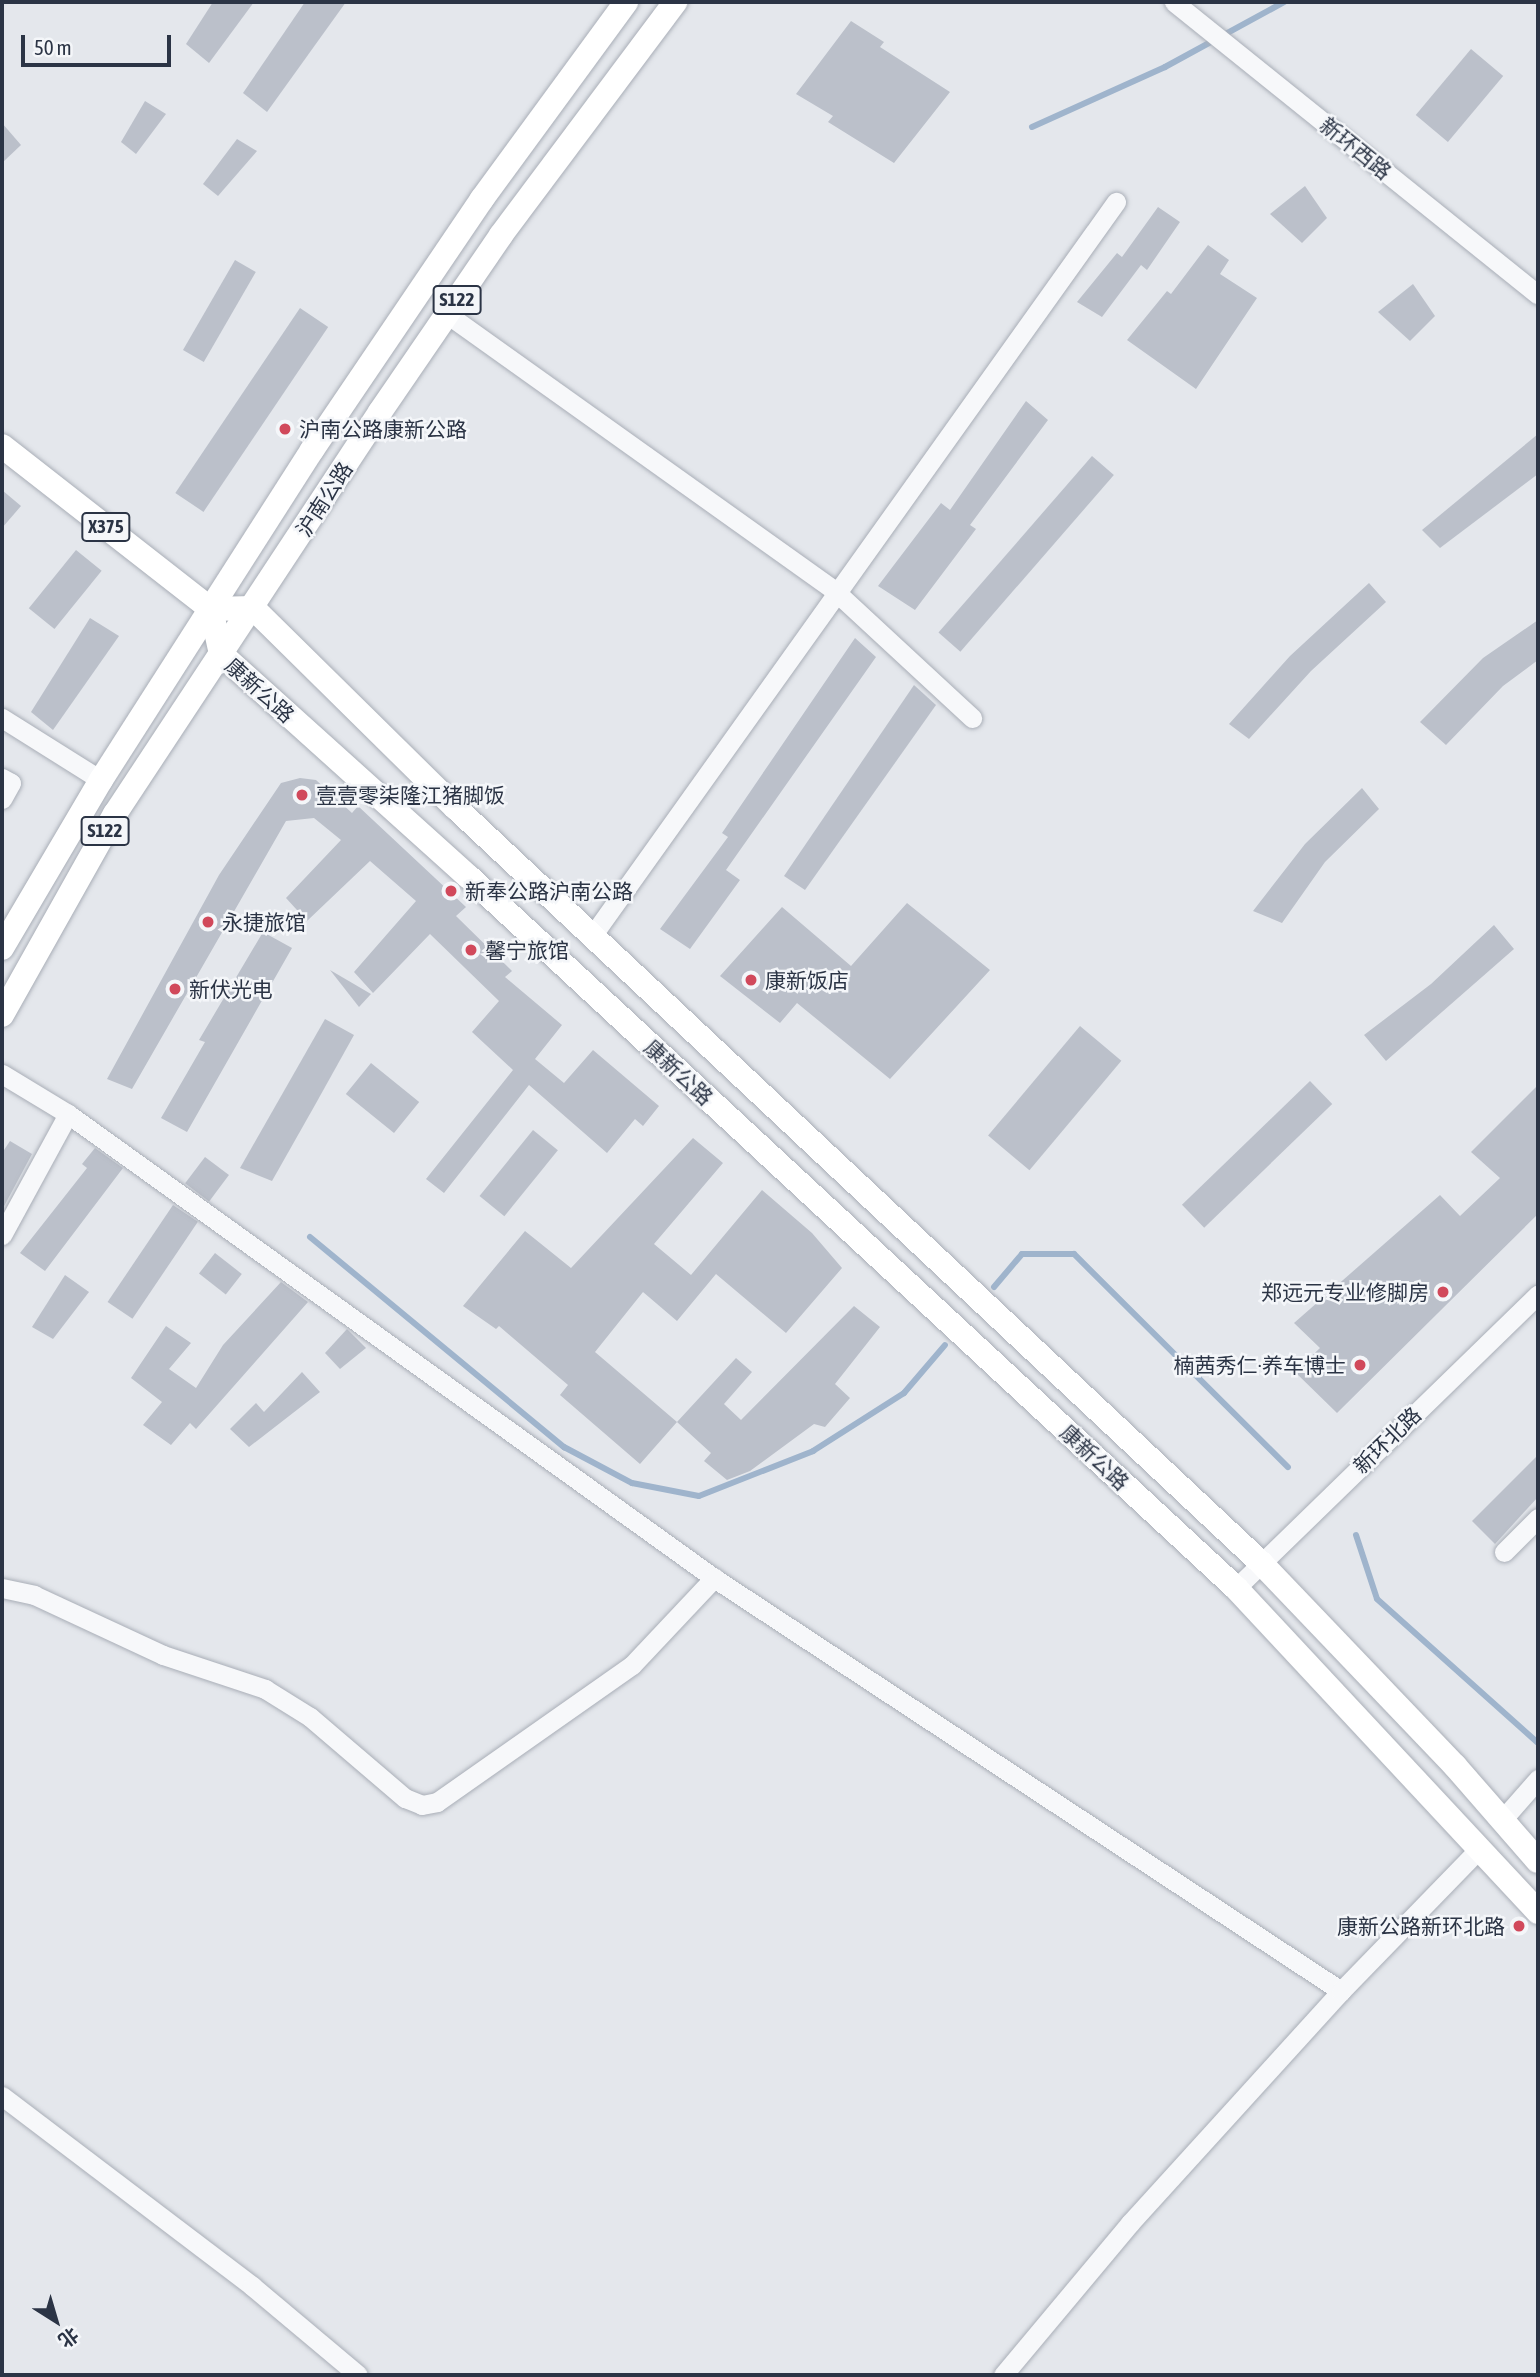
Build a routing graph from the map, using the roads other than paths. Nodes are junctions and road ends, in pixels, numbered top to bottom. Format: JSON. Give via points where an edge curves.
{"nodes":[{"id":1,"x":626,"y":2,"type":"edge"},
{"id":2,"x":675,"y":2,"type":"edge"},
{"id":3,"x":1174,"y":2,"type":"edge"},
{"id":4,"x":1116,"y":202,"type":"dead end"},
{"id":5,"x":1538,"y":295,"type":"edge"},
{"id":6,"x":447,"y":314,"type":"junction"},
{"id":7,"x":2,"y":446,"type":"edge"},
{"id":8,"x":835,"y":591,"type":"junction"},
{"id":9,"x":253,"y":608,"type":"junction"},
{"id":10,"x":211,"y":609,"type":"junction"},
{"id":11,"x":221,"y":654,"type":"junction"},
{"id":12,"x":2,"y":718,"type":"edge"},
{"id":13,"x":972,"y":718,"type":"dead end"},
{"id":14,"x":2,"y":778,"type":"edge"},
{"id":15,"x":101,"y":780,"type":"junction"},
{"id":16,"x":2,"y":799,"type":"edge"},
{"id":17,"x":592,"y":936,"type":"junction"},
{"id":18,"x":2,"y":948,"type":"edge"},
{"id":19,"x":2,"y":1016,"type":"edge"},
{"id":20,"x":2,"y":1074,"type":"edge"},
{"id":21,"x":68,"y":1114,"type":"junction"},
{"id":22,"x":2,"y":1235,"type":"edge"},
{"id":23,"x":1538,"y":1294,"type":"edge"},
{"id":24,"x":1538,"y":1518,"type":"edge"},
{"id":25,"x":1504,"y":1552,"type":"dead end"},
{"id":26,"x":1261,"y":1563,"type":"junction"},
{"id":27,"x":714,"y":1578,"type":"junction"},
{"id":28,"x":2,"y":1588,"type":"edge"},
{"id":29,"x":1236,"y":1588,"type":"junction"},
{"id":30,"x":1538,"y":1779,"type":"edge"},
{"id":31,"x":1502,"y":1820,"type":"junction"},
{"id":32,"x":1479,"y":1849,"type":"junction"},
{"id":33,"x":1538,"y":1861,"type":"edge"},
{"id":34,"x":1538,"y":1912,"type":"edge"},
{"id":35,"x":1341,"y":1991,"type":"junction"},
{"id":36,"x":2,"y":2097,"type":"edge"},
{"id":37,"x":358,"y":2375,"type":"edge"},
{"id":38,"x":1003,"y":2375,"type":"edge"}],
"edges":[{"from":1,"to":10,"type":"main road","name":"沪南公路","number":"S122","via":[[482,199]]},
{"from":2,"to":6,"type":"main road","name":"沪南公路","number":"S122"},
{"from":3,"to":5,"type":"street","name":"新环西路"},
{"from":4,"to":8,"type":"street"},
{"from":6,"to":8,"type":"street"},
{"from":6,"to":9,"type":"main road","name":"沪南公路","number":"S122"},
{"from":7,"to":10,"type":"main road","number":"X375"},
{"from":8,"to":13,"type":"street"},
{"from":8,"to":17,"type":"street"},
{"from":9,"to":10,"type":"main road"},
{"from":9,"to":11,"type":"main road","name":"沪南公路","number":"S122"},
{"from":9,"to":17,"type":"main road","name":"康新公路"},
{"from":10,"to":11,"type":"main road","name":"康新公路"},
{"from":10,"to":15,"type":"main road","name":"沪南公路","number":"S122"},
{"from":11,"to":19,"type":"main road","name":"沪南公路","number":"S122","via":[[116,814]]},
{"from":11,"to":29,"type":"main road","name":"康新公路","via":[[480,886]]},
{"from":12,"to":15,"type":"street"},
{"from":14,"to":16,"type":"street","via":[[11,783]]},
{"from":15,"to":18,"type":"main road","name":"沪南公路","number":"S122"},
{"from":17,"to":26,"type":"main road","name":"康新公路"},
{"from":20,"to":21,"type":"street"},
{"from":21,"to":22,"type":"street"},
{"from":21,"to":27,"type":"street"},
{"from":23,"to":26,"type":"street","name":"新环北路"},
{"from":24,"to":25,"type":"street"},
{"from":26,"to":29,"type":"street","name":"新环北路"},
{"from":26,"to":31,"type":"main road","name":"康新公路"},
{"from":27,"to":28,"type":"street","via":[[632,1665],[437,1802],[422,1805],[405,1798],[310,1717],[265,1689],[163,1656],[34,1595]]},
{"from":27,"to":35,"type":"street"},
{"from":29,"to":32,"type":"main road","name":"康新公路"},
{"from":30,"to":31,"type":"street"},
{"from":31,"to":33,"type":"main road","name":"康新公路"},
{"from":32,"to":34,"type":"main road","name":"康新公路"},
{"from":32,"to":35,"type":"street"},
{"from":35,"to":38,"type":"street","via":[[1130,2224]]},
{"from":36,"to":37,"type":"street","via":[[252,2286]]}]}
